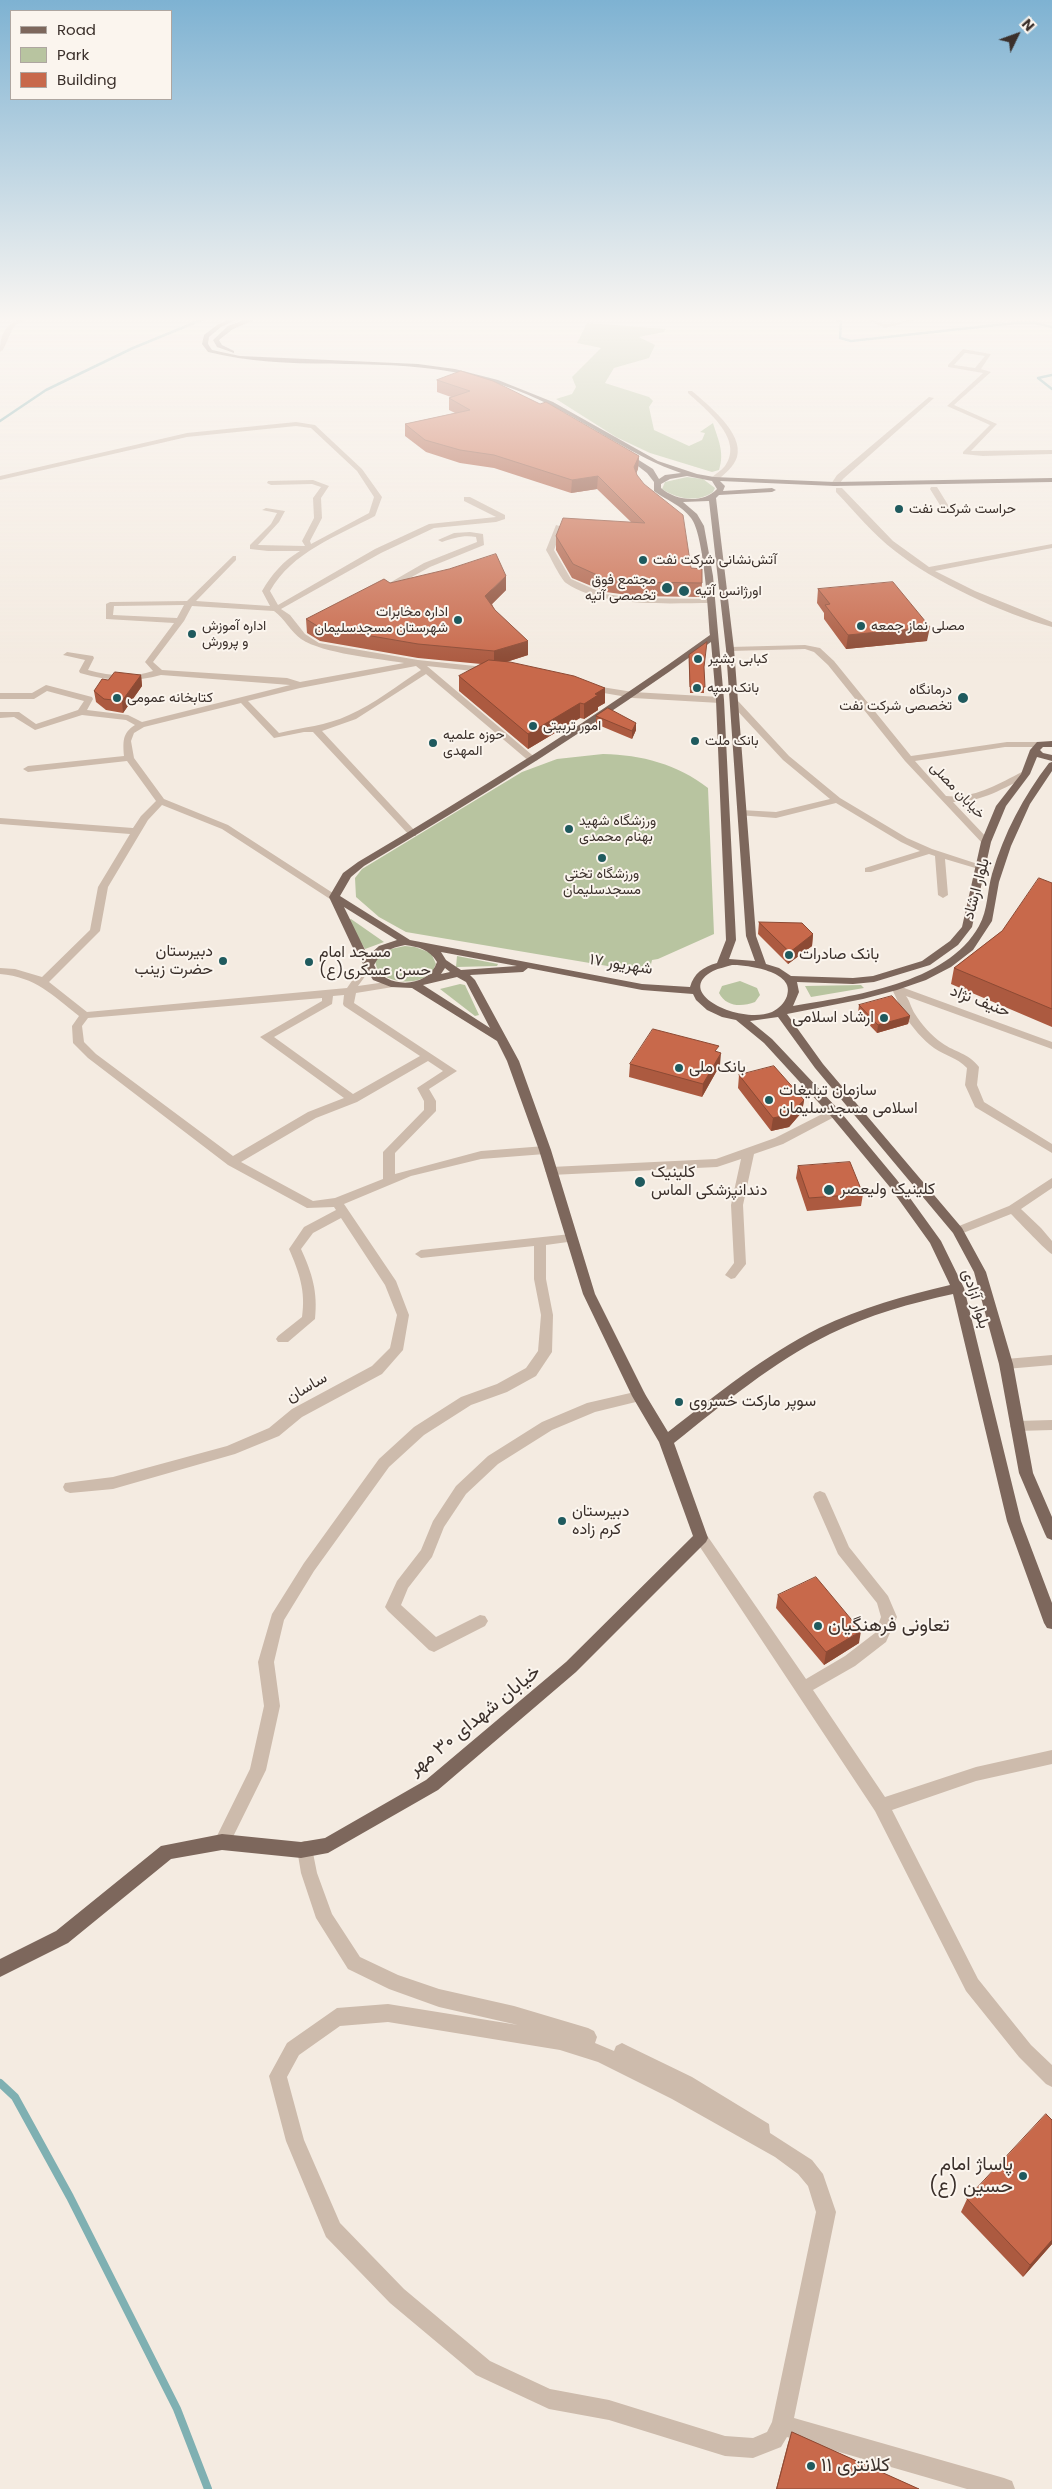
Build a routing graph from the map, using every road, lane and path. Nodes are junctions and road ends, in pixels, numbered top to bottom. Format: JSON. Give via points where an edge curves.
{"nodes":[{"id":1,"x":214,"y":432,"type":"edge"},
{"id":2,"x":320,"y":432,"type":"edge"},
{"id":3,"x":592,"y":432,"type":"edge"},
{"id":4,"x":604,"y":432,"type":"edge"},
{"id":5,"x":729,"y":432,"type":"edge"},
{"id":6,"x":892,"y":432,"type":"edge"},
{"id":7,"x":986,"y":432,"type":"edge"},
{"id":8,"x":1052,"y":452,"type":"edge"},
{"id":9,"x":694,"y":475,"type":"junction"},
{"id":10,"x":0,"y":478,"type":"edge"},
{"id":11,"x":714,"y":479,"type":"junction"},
{"id":12,"x":1052,"y":480,"type":"edge"},
{"id":13,"x":658,"y":482,"type":"junction"},
{"id":14,"x":756,"y":482,"type":"junction"},
{"id":15,"x":271,"y":483,"type":"dead end"},
{"id":16,"x":1052,"y":486,"type":"edge"},
{"id":17,"x":837,"y":487,"type":"junction"},
{"id":18,"x":934,"y":489,"type":"junction"},
{"id":19,"x":761,"y":491,"type":"junction"},
{"id":20,"x":716,"y":495,"type":"junction"},
{"id":21,"x":467,"y":499,"type":"dead end"},
{"id":22,"x":675,"y":499,"type":"junction"},
{"id":23,"x":946,"y":508,"type":"dead end"},
{"id":24,"x":266,"y":510,"type":"dead end"},
{"id":25,"x":694,"y":516,"type":"junction"},
{"id":26,"x":716,"y":516,"type":"junction"},
{"id":27,"x":560,"y":527,"type":"edge"},
{"id":28,"x":442,"y":540,"type":"dead end"},
{"id":29,"x":1052,"y":546,"type":"edge"},
{"id":30,"x":310,"y":549,"type":"junction"},
{"id":31,"x":233,"y":558,"type":"dead end"},
{"id":32,"x":927,"y":570,"type":"junction"},
{"id":33,"x":376,"y":593,"type":"edge"},
{"id":34,"x":711,"y":601,"type":"junction"},
{"id":35,"x":189,"y":603,"type":"junction"},
{"id":36,"x":276,"y":609,"type":"junction"},
{"id":37,"x":180,"y":620,"type":"junction"},
{"id":38,"x":1052,"y":625,"type":"edge"},
{"id":39,"x":308,"y":628,"type":"edge"},
{"id":40,"x":299,"y":632,"type":"junction"},
{"id":41,"x":714,"y":636,"type":"junction"},
{"id":42,"x":730,"y":649,"type":"junction"},
{"id":43,"x":67,"y":655,"type":"dead end"},
{"id":44,"x":418,"y":663,"type":"junction"},
{"id":45,"x":425,"y":671,"type":"junction"},
{"id":46,"x":501,"y":671,"type":"edge"},
{"id":47,"x":160,"y":672,"type":"junction"},
{"id":48,"x":300,"y":685,"type":"junction"},
{"id":49,"x":580,"y":686,"type":"edge"},
{"id":50,"x":633,"y":695,"type":"junction"},
{"id":51,"x":0,"y":696,"type":"edge"},
{"id":52,"x":243,"y":700,"type":"junction"},
{"id":53,"x":720,"y":700,"type":"junction"},
{"id":54,"x":734,"y":703,"type":"junction"},
{"id":55,"x":81,"y":712,"type":"junction"},
{"id":56,"x":0,"y":715,"type":"edge"},
{"id":57,"x":141,"y":725,"type":"junction"},
{"id":58,"x":316,"y":730,"type":"junction"},
{"id":59,"x":1052,"y":744,"type":"edge"},
{"id":60,"x":1038,"y":747,"type":"junction"},
{"id":61,"x":130,"y":758,"type":"junction"},
{"id":62,"x":1052,"y":758,"type":"edge"},
{"id":63,"x":908,"y":759,"type":"junction"},
{"id":64,"x":533,"y":760,"type":"junction"},
{"id":65,"x":1052,"y":765,"type":"edge"},
{"id":66,"x":28,"y":769,"type":"dead end"},
{"id":67,"x":1025,"y":774,"type":"junction"},
{"id":68,"x":944,"y":798,"type":"junction"},
{"id":69,"x":837,"y":800,"type":"junction"},
{"id":70,"x":162,"y":801,"type":"junction"},
{"id":71,"x":741,"y":814,"type":"junction"},
{"id":72,"x":0,"y":822,"type":"edge"},
{"id":73,"x":137,"y":831,"type":"junction"},
{"id":74,"x":413,"y":834,"type":"junction"},
{"id":75,"x":985,"y":847,"type":"junction"},
{"id":76,"x":929,"y":851,"type":"junction"},
{"id":77,"x":940,"y":854,"type":"junction"},
{"id":78,"x":1002,"y":856,"type":"junction"},
{"id":79,"x":982,"y":866,"type":"junction"},
{"id":80,"x":868,"y":870,"type":"dead end"},
{"id":81,"x":943,"y":895,"type":"dead end"},
{"id":82,"x":334,"y":897,"type":"junction"},
{"id":83,"x":408,"y":943,"type":"junction"},
{"id":84,"x":427,"y":946,"type":"junction"},
{"id":85,"x":442,"y":962,"type":"junction"},
{"id":86,"x":722,"y":963,"type":"junction"},
{"id":87,"x":369,"y":964,"type":"junction"},
{"id":88,"x":761,"y":964,"type":"junction"},
{"id":89,"x":541,"y":968,"type":"junction"},
{"id":90,"x":507,"y":970,"type":"junction"},
{"id":91,"x":0,"y":971,"type":"edge"},
{"id":92,"x":459,"y":974,"type":"junction"},
{"id":93,"x":788,"y":979,"type":"junction"},
{"id":94,"x":428,"y":980,"type":"junction"},
{"id":95,"x":44,"y":981,"type":"junction"},
{"id":96,"x":393,"y":984,"type":"junction"},
{"id":97,"x":414,"y":984,"type":"junction"},
{"id":98,"x":473,"y":985,"type":"junction"},
{"id":99,"x":896,"y":988,"type":"junction"},
{"id":100,"x":350,"y":991,"type":"junction"},
{"id":101,"x":696,"y":991,"type":"junction"},
{"id":102,"x":327,"y":994,"type":"junction"},
{"id":103,"x":780,"y":1012,"type":"junction"},
{"id":104,"x":85,"y":1015,"type":"junction"},
{"id":105,"x":741,"y":1019,"type":"junction"},
{"id":106,"x":500,"y":1039,"type":"junction"},
{"id":107,"x":1052,"y":1046,"type":"edge"},
{"id":108,"x":428,"y":1057,"type":"junction"},
{"id":109,"x":353,"y":1099,"type":"junction"},
{"id":110,"x":834,"y":1112,"type":"junction"},
{"id":111,"x":1052,"y":1149,"type":"edge"},
{"id":112,"x":545,"y":1150,"type":"junction"},
{"id":113,"x":748,"y":1154,"type":"junction"},
{"id":114,"x":232,"y":1162,"type":"junction"},
{"id":115,"x":551,"y":1171,"type":"junction"},
{"id":116,"x":389,"y":1181,"type":"junction"},
{"id":117,"x":1052,"y":1182,"type":"edge"},
{"id":118,"x":340,"y":1207,"type":"junction"},
{"id":119,"x":1013,"y":1209,"type":"junction"},
{"id":120,"x":958,"y":1231,"type":"junction"},
{"id":121,"x":571,"y":1238,"type":"junction"},
{"id":122,"x":540,"y":1241,"type":"junction"},
{"id":123,"x":1052,"y":1250,"type":"edge"},
{"id":124,"x":421,"y":1254,"type":"dead end"},
{"id":125,"x":731,"y":1275,"type":"dead end"},
{"id":126,"x":958,"y":1288,"type":"junction"},
{"id":127,"x":282,"y":1339,"type":"dead end"},
{"id":128,"x":1052,"y":1360,"type":"edge"},
{"id":129,"x":1006,"y":1364,"type":"junction"},
{"id":130,"x":639,"y":1396,"type":"junction"},
{"id":131,"x":1052,"y":1425,"type":"edge"},
{"id":132,"x":1018,"y":1426,"type":"junction"},
{"id":133,"x":666,"y":1441,"type":"junction"},
{"id":134,"x":70,"y":1488,"type":"dead end"},
{"id":135,"x":820,"y":1497,"type":"dead end"},
{"id":136,"x":1052,"y":1534,"type":"edge"},
{"id":137,"x":701,"y":1538,"type":"junction"},
{"id":138,"x":480,"y":1621,"type":"dead end"},
{"id":139,"x":1052,"y":1623,"type":"edge"},
{"id":140,"x":803,"y":1688,"type":"junction"},
{"id":141,"x":1052,"y":1757,"type":"edge"},
{"id":142,"x":881,"y":1806,"type":"junction"},
{"id":143,"x":222,"y":1842,"type":"junction"},
{"id":144,"x":305,"y":1849,"type":"junction"},
{"id":145,"x":0,"y":1968,"type":"edge"},
{"id":146,"x":588,"y":2037,"type":"dead end"},
{"id":147,"x":622,"y":2052,"type":"dead end"},
{"id":148,"x":1052,"y":2078,"type":"edge"},
{"id":149,"x":809,"y":2168,"type":"junction"},
{"id":150,"x":782,"y":2425,"type":"junction"},
{"id":151,"x":1004,"y":2489,"type":"edge"}],
"edges":[{"from":1,"to":10,"type":"street","via":[[186,435]]},
{"from":2,"to":30,"type":"street","via":[[360,470],[378,497],[372,514]]},
{"from":3,"to":13,"type":"main road","via":[[650,471]]},
{"from":4,"to":9,"type":"main road","via":[[656,462]]},
{"from":5,"to":11,"type":"street","via":[[735,454],[731,465]]},
{"from":6,"to":17,"type":"street","via":[[840,477]]},
{"from":7,"to":8,"type":"street","via":[[965,453]]},
{"from":9,"to":11,"type":"main road"},
{"from":9,"to":13,"type":"main road","via":[[668,477]]},
{"from":11,"to":14,"type":"main road"},
{"from":11,"to":20,"type":"main road","via":[[721,486]]},
{"from":12,"to":17,"type":"main road"},
{"from":13,"to":22,"type":"main road","via":[[659,492]]},
{"from":14,"to":17,"type":"main road"},
{"from":14,"to":19,"type":"main road","via":[[746,486]]},
{"from":15,"to":30,"type":"street","via":[[301,482],[325,486],[317,498],[318,518],[306,541]]},
{"from":16,"to":18,"type":"main road"},
{"from":17,"to":18,"type":"main road"},
{"from":17,"to":19,"type":"main road"},
{"from":17,"to":32,"type":"street","via":[[877,531]]},
{"from":18,"to":23,"type":"street"},
{"from":19,"to":20,"type":"main road"},
{"from":20,"to":22,"type":"main road"},
{"from":20,"to":26,"type":"main road"},
{"from":21,"to":36,"type":"street","via":[[502,517],[426,528],[378,551]]},
{"from":22,"to":25,"type":"main road"},
{"from":24,"to":30,"type":"street","via":[[281,511],[279,520],[262,534],[253,547],[272,551],[290,547]]},
{"from":25,"to":26,"type":"main road","via":[[704,512]]},
{"from":25,"to":34,"type":"main road","via":[[700,526]]},
{"from":26,"to":42,"type":"main road"},
{"from":27,"to":34,"type":"street","via":[[550,550],[568,581],[603,596]]},
{"from":28,"to":33,"type":"street","via":[[458,533],[471,533],[480,536],[482,544],[427,564]]},
{"from":29,"to":32,"type":"street"},
{"from":30,"to":36,"type":"street","via":[[270,578],[266,591]]},
{"from":31,"to":35,"type":"street"},
{"from":32,"to":38,"type":"street","via":[[983,599]]},
{"from":34,"to":41,"type":"main road"},
{"from":35,"to":36,"type":"street"},
{"from":35,"to":37,"type":"street"},
{"from":35,"to":37,"type":"street","via":[[110,604],[109,617]]},
{"from":36,"to":40,"type":"street"},
{"from":37,"to":47,"type":"street","via":[[150,662]]},
{"from":39,"to":40,"type":"street"},
{"from":40,"to":44,"type":"street","via":[[317,645]]},
{"from":41,"to":50,"type":"main road"},
{"from":41,"to":53,"type":"main road"},
{"from":42,"to":54,"type":"main road"},
{"from":42,"to":63,"type":"street","name":"خیابان مصلی","via":[[805,647],[817,650],[853,688]]},
{"from":43,"to":47,"type":"street","via":[[90,658],[83,671],[99,676],[144,678]]},
{"from":44,"to":45,"type":"street"},
{"from":44,"to":46,"type":"street"},
{"from":44,"to":48,"type":"street"},
{"from":45,"to":58,"type":"street","via":[[353,717]]},
{"from":45,"to":64,"type":"street"},
{"from":47,"to":48,"type":"street","via":[[287,681]]},
{"from":48,"to":52,"type":"street"},
{"from":49,"to":50,"type":"street"},
{"from":50,"to":53,"type":"street"},
{"from":50,"to":64,"type":"main road"},
{"from":51,"to":55,"type":"street","via":[[34,696],[46,688],[65,691],[74,697],[89,699]]},
{"from":52,"to":57,"type":"street"},
{"from":52,"to":58,"type":"street","via":[[277,736],[304,729]]},
{"from":53,"to":86,"type":"main road","via":[[731,940]]},
{"from":54,"to":69,"type":"street","via":[[786,758]]},
{"from":54,"to":71,"type":"main road"},
{"from":55,"to":56,"type":"street","via":[[36,727],[16,714]]},
{"from":55,"to":57,"type":"street","via":[[128,718]]},
{"from":57,"to":61,"type":"street","via":[[130,732],[126,741]]},
{"from":58,"to":74,"type":"street"},
{"from":59,"to":60,"type":"main road"},
{"from":60,"to":62,"type":"main road","via":[[1040,755]]},
{"from":60,"to":63,"type":"street","via":[[1004,745]]},
{"from":60,"to":67,"type":"main road","name":"بلوار ارشاد"},
{"from":61,"to":66,"type":"street"},
{"from":61,"to":70,"type":"street"},
{"from":63,"to":68,"type":"street","name":"خیابان مصلی"},
{"from":64,"to":74,"type":"main road"},
{"from":65,"to":78,"type":"main road","name":"بلوار ارشاد","via":[[1029,797]]},
{"from":67,"to":68,"type":"street","via":[[980,796],[965,800]]},
{"from":67,"to":75,"type":"main road","name":"بلوار ارشاد","via":[[1001,806]]},
{"from":68,"to":75,"type":"street","name":"خیابان مصلی"},
{"from":69,"to":71,"type":"street","via":[[776,815]]},
{"from":69,"to":76,"type":"street","via":[[904,840]]},
{"from":70,"to":73,"type":"street","via":[[144,818]]},
{"from":70,"to":82,"type":"street","via":[[225,827]]},
{"from":71,"to":88,"type":"main road","via":[[752,936]]},
{"from":72,"to":73,"type":"street"},
{"from":73,"to":95,"type":"street","via":[[103,887],[95,930]]},
{"from":74,"to":82,"type":"main road","via":[[347,875]]},
{"from":75,"to":78,"type":"main road"},
{"from":75,"to":79,"type":"main road","name":"بلوار ارشاد"},
{"from":76,"to":77,"type":"street"},
{"from":76,"to":80,"type":"street"},
{"from":77,"to":79,"type":"street"},
{"from":77,"to":81,"type":"street"},
{"from":78,"to":99,"type":"main road","name":"بلوار ارشاد","via":[[984,927],[972,944],[933,973]]},
{"from":79,"to":93,"type":"main road","name":"بلوار ارشاد","via":[[967,926],[954,943],[926,963],[853,981]]},
{"from":82,"to":83,"type":"main road"},
{"from":82,"to":87,"type":"main road","via":[[354,943]]},
{"from":83,"to":84,"type":"main road"},
{"from":83,"to":87,"type":"main road","via":[[385,946]]},
{"from":84,"to":85,"type":"main road"},
{"from":84,"to":89,"type":"main road"},
{"from":85,"to":92,"type":"main road"},
{"from":85,"to":94,"type":"main road","via":[[436,975]]},
{"from":86,"to":88,"type":"main road"},
{"from":86,"to":101,"type":"main road","via":[[701,974]]},
{"from":87,"to":96,"type":"main road","via":[[375,976]]},
{"from":87,"to":100,"type":"street"},
{"from":88,"to":93,"type":"main road"},
{"from":89,"to":90,"type":"main road"},
{"from":89,"to":101,"type":"main road","name":"۱۷ شهریور","via":[[642,987]]},
{"from":90,"to":92,"type":"main road"},
{"from":90,"to":98,"type":"main road"},
{"from":91,"to":95,"type":"street","via":[[17,972]]},
{"from":92,"to":94,"type":"main road"},
{"from":92,"to":98,"type":"main road"},
{"from":93,"to":103,"type":"main road","via":[[793,997]]},
{"from":94,"to":97,"type":"main road"},
{"from":95,"to":104,"type":"street"},
{"from":96,"to":97,"type":"main road"},
{"from":96,"to":100,"type":"street"},
{"from":97,"to":106,"type":"main road"},
{"from":98,"to":106,"type":"main road"},
{"from":99,"to":103,"type":"main road","name":"بلوار ارشاد"},
{"from":99,"to":107,"type":"street","name":"حنیف نژاد"},
{"from":99,"to":111,"type":"street","via":[[909,1014],[923,1031],[939,1046],[962,1056],[972,1067],[971,1085],[979,1104]]},
{"from":100,"to":102,"type":"street"},
{"from":100,"to":108,"type":"street","via":[[348,1004]]},
{"from":101,"to":105,"type":"main road","via":[[701,1001],[711,1009]]},
{"from":102,"to":104,"type":"street"},
{"from":102,"to":109,"type":"street","via":[[328,1002],[266,1038]]},
{"from":103,"to":105,"type":"main road","via":[[769,1017]]},
{"from":103,"to":120,"type":"main road","name":"بلوار آزادی","via":[[819,1066]]},
{"from":104,"to":114,"type":"street","via":[[77,1026],[79,1043]]},
{"from":105,"to":110,"type":"main road","name":"بلوار آزادی","via":[[768,1041]]},
{"from":106,"to":112,"type":"main road","via":[[513,1061]]},
{"from":108,"to":109,"type":"street"},
{"from":108,"to":116,"type":"street","via":[[451,1070],[423,1088],[430,1101],[430,1111],[388,1152]]},
{"from":109,"to":114,"type":"street","via":[[312,1115]]},
{"from":110,"to":113,"type":"street"},
{"from":110,"to":126,"type":"main road","name":"بلوار آزادی","via":[[893,1182],[935,1241]]},
{"from":112,"to":115,"type":"main road"},
{"from":112,"to":116,"type":"street","via":[[481,1155],[408,1173]]},
{"from":113,"to":115,"type":"street","via":[[717,1164]]},
{"from":113,"to":125,"type":"street","via":[[737,1205],[740,1264]]},
{"from":114,"to":118,"type":"street","via":[[311,1205]]},
{"from":115,"to":121,"type":"main road"},
{"from":116,"to":118,"type":"street"},
{"from":117,"to":119,"type":"street"},
{"from":118,"to":127,"type":"street","via":[[301,1234],[295,1249],[306,1272],[312,1298],[310,1312],[308,1318]]},
{"from":118,"to":134,"type":"street","name":"ساسان","via":[[391,1284],[403,1315],[396,1350],[377,1370],[297,1413],[274,1432],[230,1450],[113,1483]]},
{"from":119,"to":120,"type":"street"},
{"from":119,"to":123,"type":"street","via":[[1037,1230]]},
{"from":120,"to":129,"type":"main road","name":"بلوار آزادی","via":[[980,1272]]},
{"from":121,"to":122,"type":"street"},
{"from":121,"to":130,"type":"main road","via":[[589,1294]]},
{"from":122,"to":124,"type":"street"},
{"from":122,"to":143,"type":"street","via":[[540,1279],[547,1315],[545,1352],[531,1372],[466,1402],[420,1430],[391,1456],[309,1568],[277,1618],[266,1662],[272,1706],[258,1770]]},
{"from":126,"to":133,"type":"main road","via":[[925,1295],[864,1316],[809,1340],[725,1396]]},
{"from":126,"to":139,"type":"main road","name":"بلوار آزادی","via":[[1014,1521]]},
{"from":128,"to":129,"type":"street"},
{"from":129,"to":132,"type":"main road","name":"بلوار آزادی"},
{"from":130,"to":133,"type":"main road"},
{"from":130,"to":138,"type":"street","via":[[592,1407],[546,1426],[493,1460],[461,1490],[438,1525],[427,1553],[402,1585],[393,1607],[434,1645]]},
{"from":131,"to":132,"type":"street"},
{"from":132,"to":136,"type":"main road","name":"بلوار آزادی","via":[[1026,1473]]},
{"from":133,"to":137,"type":"main road"},
{"from":135,"to":140,"type":"street","via":[[843,1550],[883,1600],[889,1617],[881,1638],[850,1661]]},
{"from":137,"to":140,"type":"street"},
{"from":137,"to":144,"type":"main road","name":"خیابان شهدای ۳۰ مهر","via":[[571,1668],[432,1785],[328,1845]]},
{"from":140,"to":142,"type":"street"},
{"from":141,"to":142,"type":"street","via":[[976,1774]]},
{"from":142,"to":148,"type":"street","via":[[972,1985],[1025,2051]]},
{"from":143,"to":144,"type":"main road","name":"خیابان شهدای ۳۰ مهر"},
{"from":143,"to":145,"type":"main road","name":"خیابان شهدای ۳۰ مهر","via":[[167,1852],[62,1937]]},
{"from":144,"to":146,"type":"street","via":[[309,1873],[325,1918],[354,1963],[395,1983],[439,1998],[514,2015]]},
{"from":147,"to":149,"type":"street","via":[[747,2120]]},
{"from":149,"to":150,"type":"street","via":[[826,2212]]},
{"from":149,"to":150,"type":"street","via":[[679,2092],[601,2054],[560,2041],[388,2013],[337,2017],[293,2049],[278,2076],[295,2141],[333,2230],[397,2296],[483,2368],[550,2399],[609,2410],[725,2446],[753,2448],[774,2440]]},
{"from":150,"to":151,"type":"street"}]}
